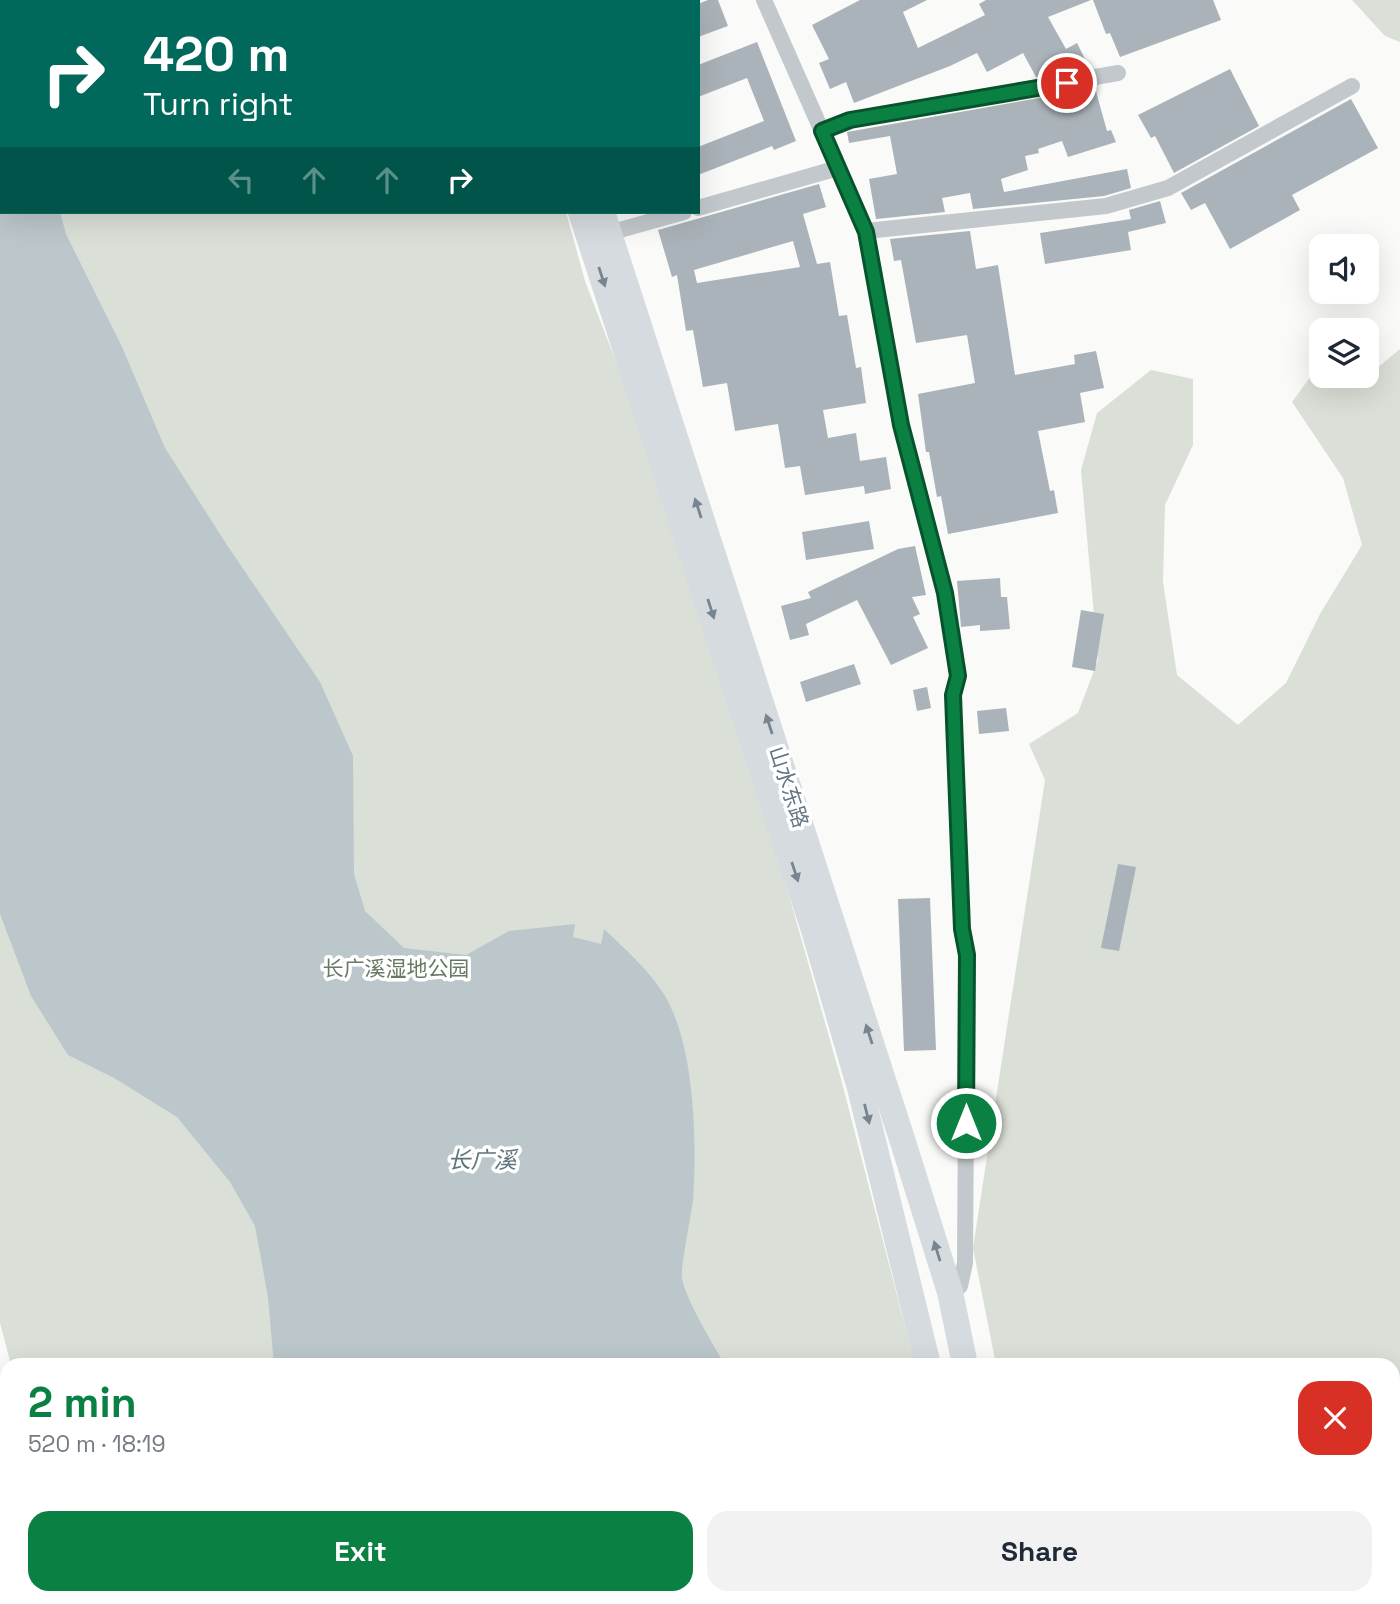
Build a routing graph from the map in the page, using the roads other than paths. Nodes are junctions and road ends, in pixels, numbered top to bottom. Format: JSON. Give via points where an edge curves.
{"nodes":[{"id":1,"x":764,"y":0,"type":"edge"},
{"id":2,"x":1118,"y":73,"type":"dead end"},
{"id":3,"x":1352,"y":86,"type":"dead end"},
{"id":4,"x":822,"y":131,"type":"junction"},
{"id":5,"x":838,"y":168,"type":"junction"},
{"id":6,"x":700,"y":207,"type":"edge"},
{"id":7,"x":582,"y":214,"type":"edge"},
{"id":8,"x":668,"y":214,"type":"edge"},
{"id":9,"x":606,"y":222,"type":"edge"},
{"id":10,"x":866,"y":232,"type":"junction"},
{"id":11,"x":823,"y":928,"type":"junction"},
{"id":12,"x":950,"y":1292,"type":"junction"},
{"id":13,"x":926,"y":1358,"type":"edge"},
{"id":14,"x":964,"y":1358,"type":"edge"}],
"edges":[{"from":1,"to":4,"type":"street"},
{"from":2,"to":4,"type":"street","via":[[850,120]]},
{"from":3,"to":10,"type":"street","via":[[1168,188],[1106,206]]},
{"from":4,"to":5,"type":"street"},
{"from":5,"to":6,"type":"street"},
{"from":5,"to":10,"type":"street"},
{"from":7,"to":11,"type":"highway","name":"山水东路","one_way":true},
{"from":8,"to":9,"type":"street"},
{"from":11,"to":9,"type":"highway","name":"山水东路","one_way":true},
{"from":10,"to":12,"type":"street","via":[[901,425],[945,593],[958,676],[953,695],[962,929],[967,955],[965,1263],[960,1286]]},
{"from":12,"to":11,"type":"highway","name":"山水东路","one_way":true},
{"from":11,"to":13,"type":"highway","name":"山水东路","one_way":true},
{"from":12,"to":14,"type":"highway","name":"山水东路"}]}
